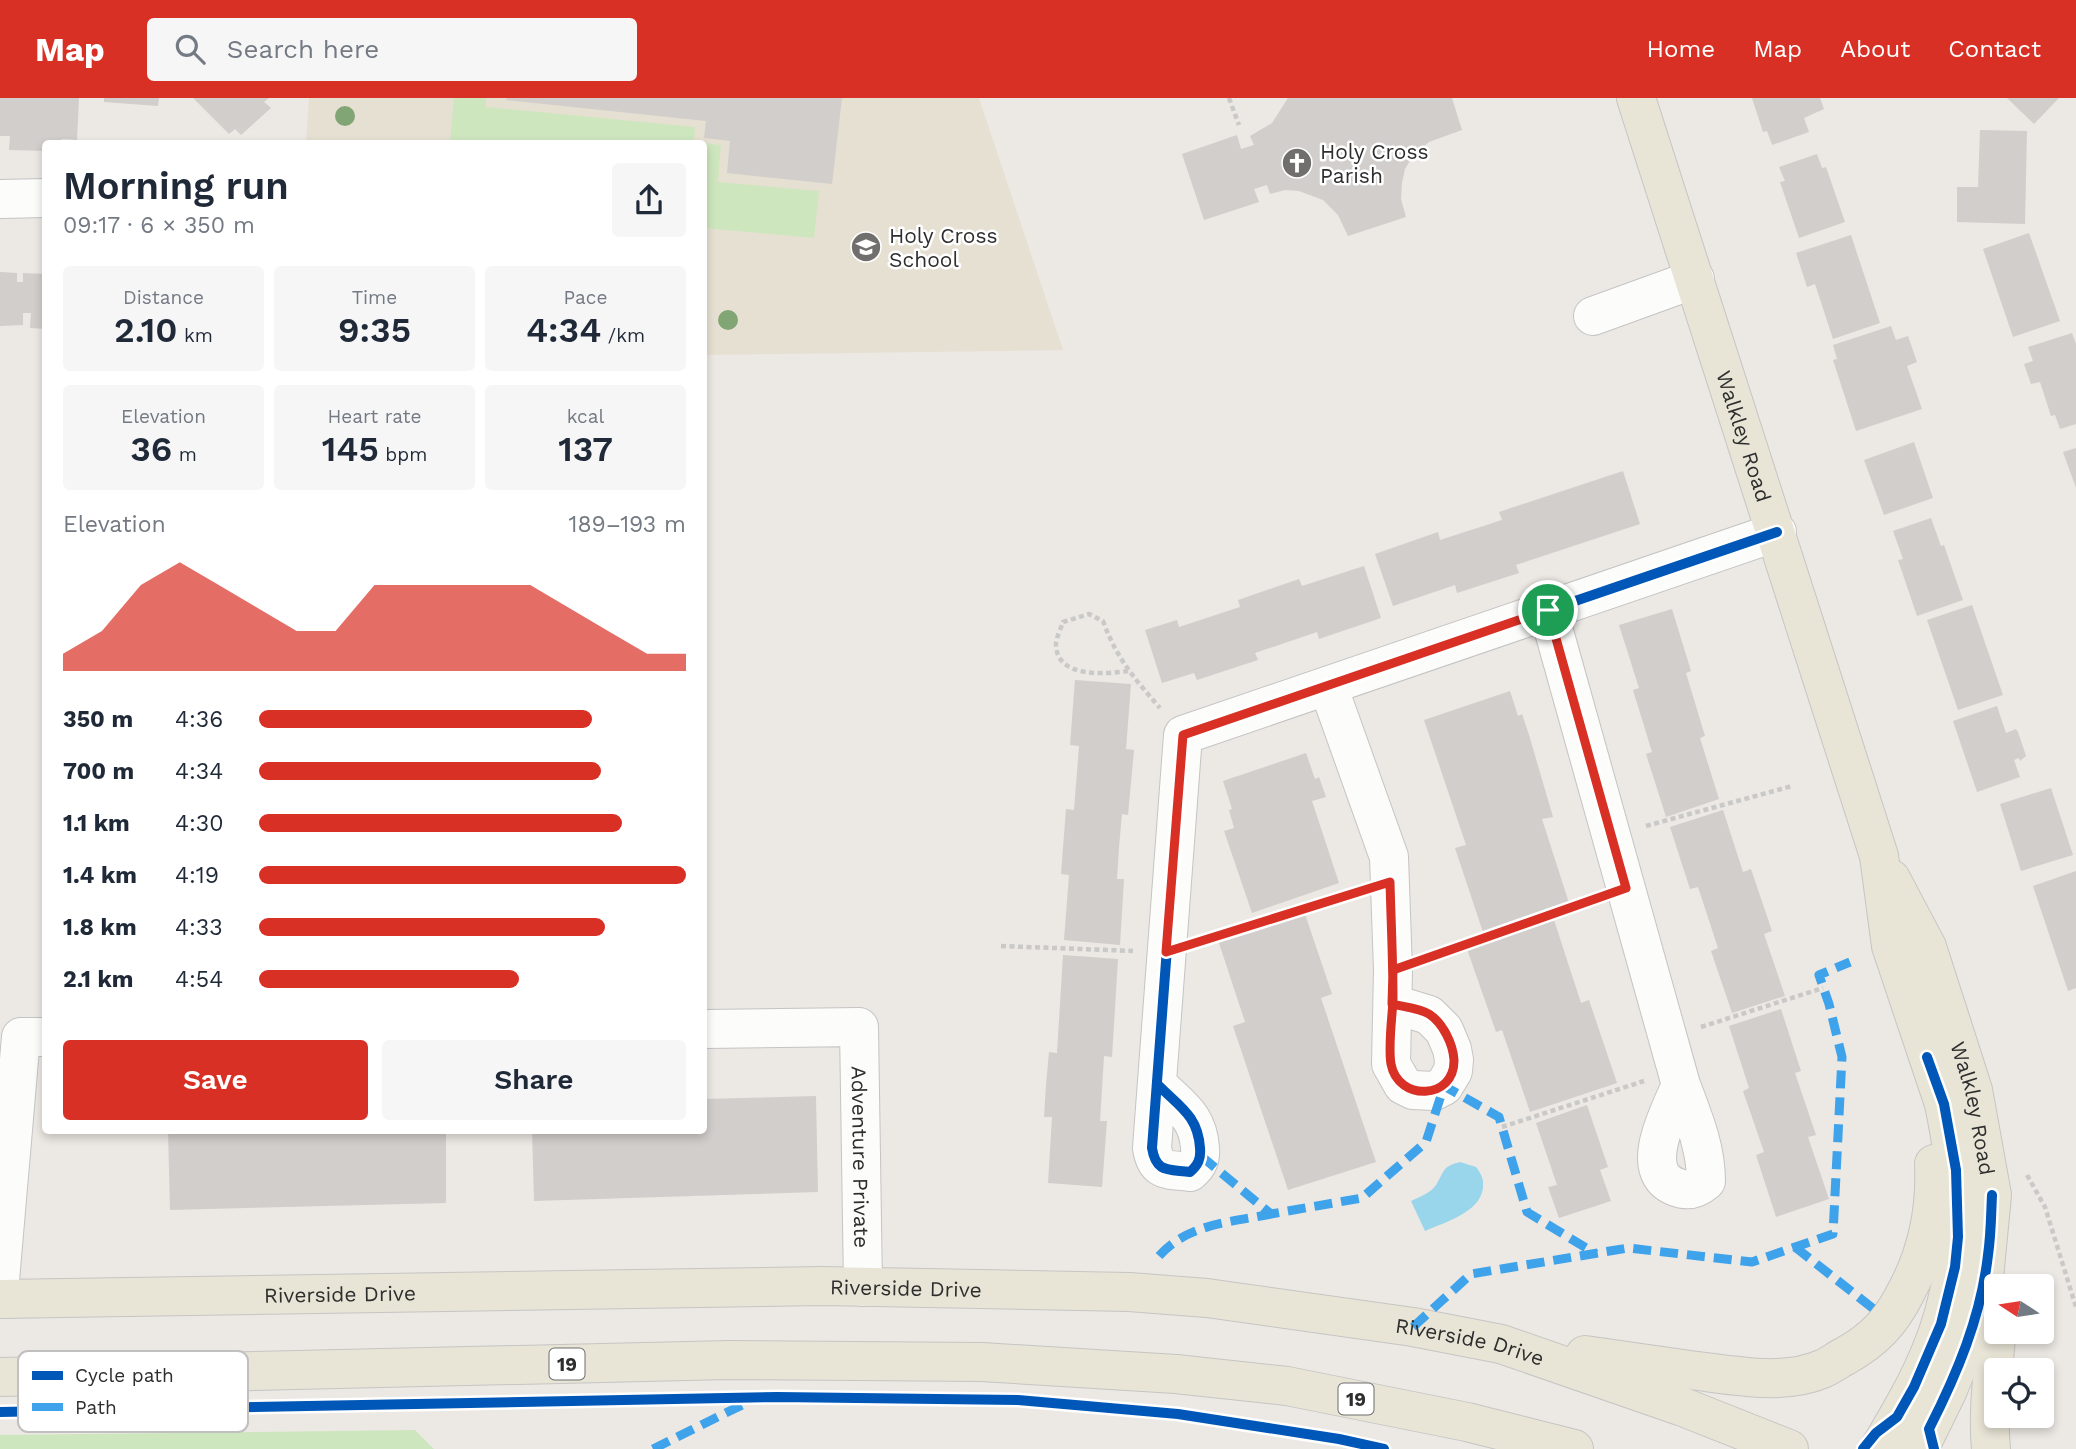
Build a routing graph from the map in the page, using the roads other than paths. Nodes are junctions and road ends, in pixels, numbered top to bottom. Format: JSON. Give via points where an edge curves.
{"nodes":[{"id":1,"x":1636,"y":98,"type":"edge"},
{"id":2,"x":42,"y":198,"type":"edge"},
{"id":3,"x":0,"y":199,"type":"edge"},
{"id":4,"x":1695,"y":279,"type":"junction"},
{"id":5,"x":1593,"y":316,"type":"dead end"},
{"id":6,"x":1777,"y":532,"type":"junction"},
{"id":7,"x":1548,"y":610,"type":"junction"},
{"id":8,"x":1328,"y":686,"type":"junction"},
{"id":9,"x":1879,"y":856,"type":"junction"},
{"id":10,"x":1393,"y":987,"type":"road end"},
{"id":11,"x":707,"y":1029,"type":"edge"},
{"id":12,"x":34,"y":1037,"type":"edge"},
{"id":13,"x":1927,"y":1057,"type":"junction"},
{"id":14,"x":1675,"y":1065,"type":"road end"},
{"id":15,"x":1158,"y":1085,"type":"dead end"},
{"id":16,"x":1992,"y":1195,"type":"junction"},
{"id":17,"x":1998,"y":1274,"type":"edge"},
{"id":18,"x":0,"y":1280,"type":"edge"},
{"id":19,"x":863,"y":1287,"type":"junction"},
{"id":20,"x":0,"y":1300,"type":"edge"},
{"id":21,"x":1501,"y":1344,"type":"junction"},
{"id":22,"x":1996,"y":1344,"type":"edge"},
{"id":23,"x":248,"y":1371,"type":"edge"},
{"id":24,"x":0,"y":1377,"type":"edge"},
{"id":25,"x":18,"y":1377,"type":"edge"},
{"id":26,"x":1573,"y":1449,"type":"edge"},
{"id":27,"x":1789,"y":1449,"type":"edge"},
{"id":28,"x":1879,"y":1449,"type":"edge"},
{"id":29,"x":1919,"y":1449,"type":"edge"},
{"id":30,"x":1991,"y":1449,"type":"edge"}],
"edges":[{"from":1,"to":4,"type":"main road","name":"Walkley Road"},
{"from":2,"to":3,"type":"street"},
{"from":4,"to":5,"type":"street"},
{"from":4,"to":6,"type":"main road","name":"Walkley Road"},
{"from":6,"to":7,"type":"street"},
{"from":6,"to":9,"type":"main road","name":"Walkley Road"},
{"from":7,"to":8,"type":"street"},
{"from":7,"to":14,"type":"street"},
{"from":8,"to":10,"type":"street","via":[[1389,858]]},
{"from":8,"to":15,"type":"street","via":[[1183,735]]},
{"from":9,"to":13,"type":"main road","name":"Walkley Road","via":[[1891,946]]},
{"from":9,"to":16,"type":"main road","name":"Walkley Road","via":[[1927,947],[1973,1090]]},
{"from":11,"to":19,"type":"street","name":"Adventure Private","via":[[859,1027]]},
{"from":12,"to":18,"type":"street"},
{"from":13,"to":21,"type":"main road","via":[[1934,1179],[1924,1247],[1891,1320],[1865,1345],[1805,1375],[1750,1378]]},
{"from":13,"to":28,"type":"main road","name":"Walkley Road","via":[[1944,1104],[1956,1170],[1955,1267],[1930,1353]]},
{"from":16,"to":17,"type":"main road"},
{"from":16,"to":29,"type":"main road","name":"Walkley Road","via":[[1988,1254],[1971,1330],[1948,1392]]},
{"from":19,"to":20,"type":"main road","name":"Riverside Drive"},
{"from":19,"to":21,"type":"main road","name":"Riverside Drive","via":[[1129,1292],[1207,1298],[1413,1326]]},
{"from":21,"to":27,"type":"main road","name":"Riverside Drive"},
{"from":22,"to":30,"type":"main road"},
{"from":23,"to":26,"type":"main road","number":"19","via":[[729,1360],[982,1362],[1287,1386],[1467,1422]]},
{"from":24,"to":25,"type":"main road","number":"19"}]}
